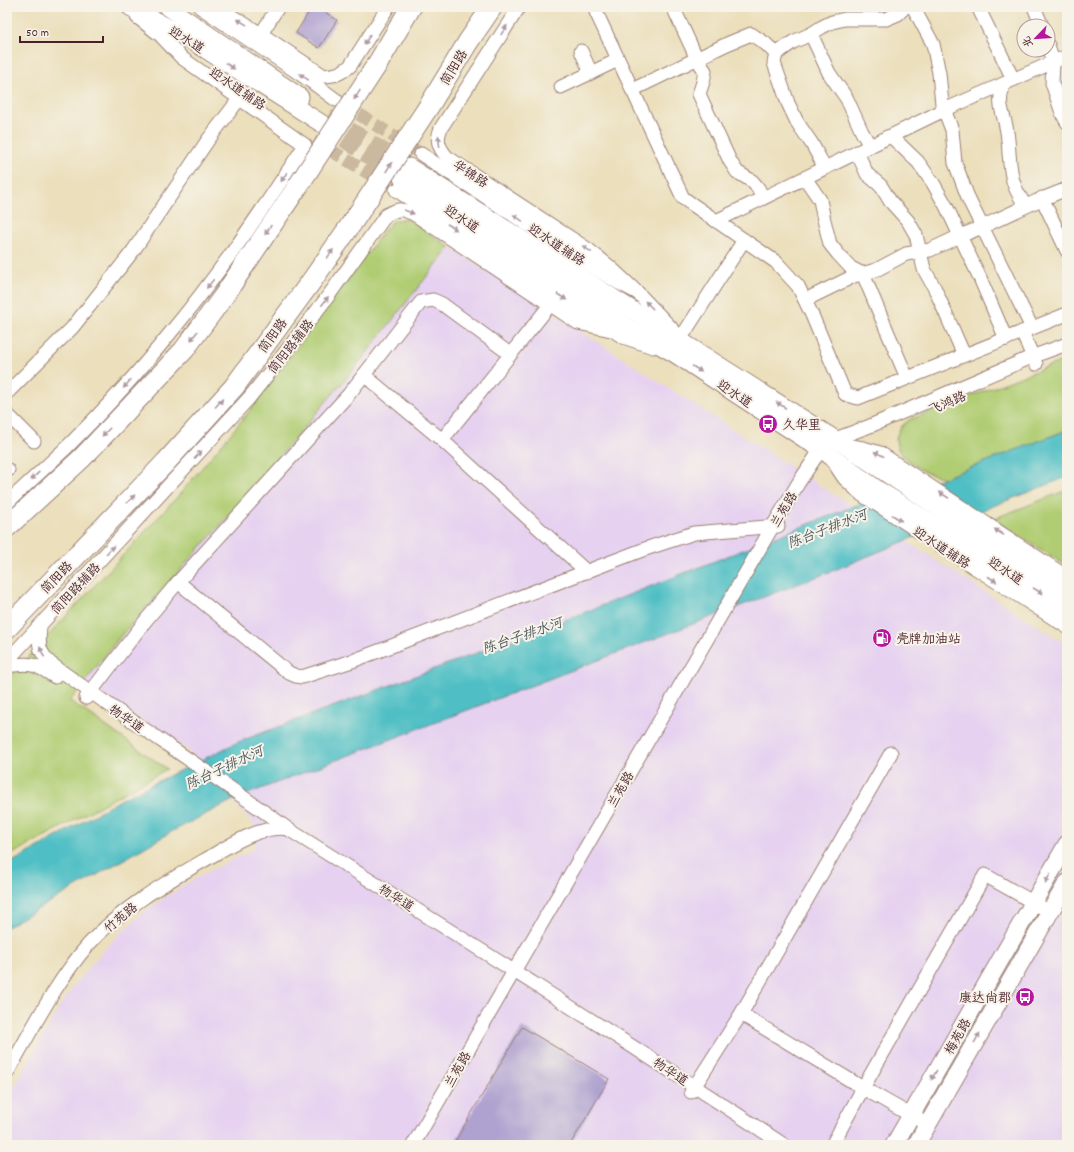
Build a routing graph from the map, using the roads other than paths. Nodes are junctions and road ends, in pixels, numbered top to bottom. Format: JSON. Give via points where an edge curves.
{"nodes":[{"id":1,"x":125,"y":7,"type":"edge"},
{"id":2,"x":130,"y":7,"type":"edge"},
{"id":3,"x":168,"y":7,"type":"edge"},
{"id":4,"x":200,"y":7,"type":"edge"},
{"id":5,"x":217,"y":7,"type":"edge"},
{"id":6,"x":278,"y":7,"type":"edge"},
{"id":7,"x":388,"y":7,"type":"edge"},
{"id":8,"x":411,"y":7,"type":"edge"},
{"id":9,"x":492,"y":7,"type":"edge"},
{"id":10,"x":519,"y":7,"type":"edge"},
{"id":11,"x":598,"y":7,"type":"edge"},
{"id":12,"x":673,"y":7,"type":"edge"},
{"id":13,"x":905,"y":7,"type":"edge"},
{"id":14,"x":912,"y":7,"type":"edge"},
{"id":15,"x":978,"y":7,"type":"edge"},
{"id":16,"x":1034,"y":7,"type":"edge"},
{"id":17,"x":1039,"y":18,"type":"edge"},
{"id":18,"x":261,"y":34,"type":"junction"},
{"id":19,"x":811,"y":34,"type":"junction"},
{"id":20,"x":162,"y":37,"type":"junction"},
{"id":21,"x":581,"y":51,"type":"dead end"},
{"id":22,"x":776,"y":54,"type":"junction"},
{"id":23,"x":1067,"y":56,"type":"edge"},
{"id":24,"x":697,"y":58,"type":"junction"},
{"id":25,"x":1052,"y":58,"type":"edge"},
{"id":26,"x":618,"y":60,"type":"junction"},
{"id":27,"x":1053,"y":62,"type":"junction"},
{"id":28,"x":591,"y":73,"type":"junction"},
{"id":29,"x":1008,"y":82,"type":"junction"},
{"id":30,"x":561,"y":87,"type":"dead end"},
{"id":31,"x":632,"y":90,"type":"junction"},
{"id":32,"x":240,"y":98,"type":"junction"},
{"id":33,"x":336,"y":100,"type":"tunnel mouth"},
{"id":34,"x":944,"y":110,"type":"junction"},
{"id":35,"x":1067,"y":122,"type":"edge"},
{"id":36,"x":887,"y":137,"type":"junction"},
{"id":37,"x":310,"y":142,"type":"junction"},
{"id":38,"x":870,"y":146,"type":"junction"},
{"id":39,"x":857,"y":152,"type":"junction"},
{"id":40,"x":421,"y":154,"type":"tunnel mouth"},
{"id":41,"x":825,"y":168,"type":"junction"},
{"id":42,"x":402,"y":178,"type":"joint"},
{"id":43,"x":805,"y":178,"type":"junction"},
{"id":44,"x":1067,"y":189,"type":"edge"},
{"id":45,"x":763,"y":198,"type":"junction"},
{"id":46,"x":1042,"y":198,"type":"junction"},
{"id":47,"x":1025,"y":206,"type":"junction"},
{"id":48,"x":716,"y":221,"type":"junction"},
{"id":49,"x":982,"y":227,"type":"junction"},
{"id":50,"x":960,"y":236,"type":"junction"},
{"id":51,"x":744,"y":240,"type":"junction"},
{"id":52,"x":1067,"y":251,"type":"edge"},
{"id":53,"x":920,"y":253,"type":"junction"},
{"id":54,"x":863,"y":274,"type":"junction"},
{"id":55,"x":638,"y":292,"type":"junction"},
{"id":56,"x":805,"y":300,"type":"junction"},
{"id":57,"x":550,"y":305,"type":"junction"},
{"id":58,"x":1067,"y":314,"type":"edge"},
{"id":59,"x":611,"y":330,"type":"junction"},
{"id":60,"x":1027,"y":330,"type":"junction"},
{"id":61,"x":1006,"y":339,"type":"junction"},
{"id":62,"x":1067,"y":344,"type":"edge"},
{"id":63,"x":680,"y":345,"type":"junction"},
{"id":64,"x":1067,"y":352,"type":"edge"},
{"id":65,"x":510,"y":354,"type":"junction"},
{"id":66,"x":964,"y":356,"type":"junction"},
{"id":67,"x":1035,"y":360,"type":"junction"},
{"id":68,"x":364,"y":375,"type":"junction"},
{"id":69,"x":907,"y":378,"type":"junction"},
{"id":70,"x":7,"y":393,"type":"edge"},
{"id":71,"x":7,"y":414,"type":"edge"},
{"id":72,"x":442,"y":440,"type":"junction"},
{"id":73,"x":34,"y":441,"type":"dead end"},
{"id":74,"x":839,"y":442,"type":"junction"},
{"id":75,"x":825,"y":453,"type":"junction"},
{"id":76,"x":7,"y":503,"type":"edge"},
{"id":77,"x":8,"y":520,"type":"edge"},
{"id":78,"x":969,"y":520,"type":"junction"},
{"id":79,"x":773,"y":530,"type":"junction"},
{"id":80,"x":941,"y":537,"type":"junction"},
{"id":81,"x":587,"y":572,"type":"junction"},
{"id":82,"x":1067,"y":577,"type":"edge"},
{"id":83,"x":178,"y":582,"type":"junction"},
{"id":84,"x":1067,"y":592,"type":"edge"},
{"id":85,"x":1067,"y":610,"type":"edge"},
{"id":86,"x":40,"y":626,"type":"junction"},
{"id":87,"x":1067,"y":626,"type":"edge"},
{"id":88,"x":7,"y":628,"type":"edge"},
{"id":89,"x":7,"y":661,"type":"edge"},
{"id":90,"x":7,"y":666,"type":"edge"},
{"id":91,"x":88,"y":695,"type":"junction"},
{"id":92,"x":891,"y":753,"type":"dead end"},
{"id":93,"x":283,"y":830,"type":"junction"},
{"id":94,"x":1067,"y":844,"type":"edge"},
{"id":95,"x":1067,"y":883,"type":"edge"},
{"id":96,"x":1034,"y":902,"type":"junction"},
{"id":97,"x":1050,"y":912,"type":"junction"},
{"id":98,"x":514,"y":975,"type":"junction"},
{"id":99,"x":741,"y":1014,"type":"junction"},
{"id":100,"x":7,"y":1073,"type":"edge"},
{"id":101,"x":7,"y":1085,"type":"edge"},
{"id":102,"x":862,"y":1088,"type":"junction"},
{"id":103,"x":693,"y":1089,"type":"junction"},
{"id":104,"x":911,"y":1115,"type":"junction"},
{"id":105,"x":928,"y":1125,"type":"junction"},
{"id":106,"x":413,"y":1145,"type":"edge"},
{"id":107,"x":418,"y":1145,"type":"edge"},
{"id":108,"x":772,"y":1145,"type":"edge"},
{"id":109,"x":784,"y":1145,"type":"edge"},
{"id":110,"x":832,"y":1145,"type":"edge"},
{"id":111,"x":894,"y":1145,"type":"edge"},
{"id":112,"x":916,"y":1145,"type":"edge"}],
"edges":[{"from":1,"to":20,"type":"street","name":"迎水道辅路"},
{"from":2,"to":3,"type":"main road","name":"迎水道","one_way":true,"via":[[186,37],[326,121]]},
{"from":33,"to":4,"type":"street","one_way":true},
{"from":18,"to":5,"type":"street","one_way":true},
{"from":6,"to":18,"type":"street"},
{"from":7,"to":18,"type":"street","one_way":true,"via":[[350,66],[340,74],[324,76]]},
{"from":8,"to":77,"type":"highway","one_way":true,"bridge":true,"via":[[298,186],[224,297],[184,350],[82,458],[45,492]]},
{"from":88,"to":9,"type":"highway","name":"简阳路","one_way":true,"bridge":true,"via":[[234,387],[352,223]]},
{"from":55,"to":10,"type":"street","name":"华锦路","one_way":true,"via":[[589,250],[447,157],[440,147],[438,141],[441,128]]},
{"from":11,"to":26,"type":"street","via":[[596,12]]},
{"from":12,"to":24,"type":"street"},
{"from":13,"to":19,"type":"street","via":[[898,14],[886,19],[845,19],[832,22]]},
{"from":14,"to":34,"type":"street","via":[[933,44]]},
{"from":15,"to":29,"type":"street"},
{"from":16,"to":17,"type":"street"},
{"from":19,"to":22,"type":"street"},
{"from":19,"to":38,"type":"street","via":[[822,60],[847,99]]},
{"from":20,"to":32,"type":"street","name":"迎水道辅路","via":[[182,58]]},
{"from":20,"to":37,"type":"street","name":"迎水道辅路"},
{"from":21,"to":28,"type":"street"},
{"from":22,"to":24,"type":"street","via":[[751,34]]},
{"from":22,"to":41,"type":"street","via":[[774,62],[788,103]]},
{"from":23,"to":27,"type":"street"},
{"from":24,"to":31,"type":"street"},
{"from":24,"to":45,"type":"street","via":[[705,71],[699,94],[730,161],[737,172],[752,181]]},
{"from":25,"to":27,"type":"street"},
{"from":26,"to":28,"type":"street"},
{"from":26,"to":31,"type":"street"},
{"from":27,"to":29,"type":"street"},
{"from":27,"to":35,"type":"street","via":[[1052,83]]},
{"from":28,"to":30,"type":"street"},
{"from":29,"to":34,"type":"street"},
{"from":29,"to":47,"type":"street","via":[[1000,93],[1000,105],[1007,131],[1010,167],[1015,186]]},
{"from":31,"to":48,"type":"street","via":[[683,198]]},
{"from":32,"to":37,"type":"street","name":"迎水道辅路"},
{"from":32,"to":70,"type":"street","via":[[132,251],[72,328]]},
{"from":34,"to":36,"type":"street"},
{"from":34,"to":49,"type":"street","via":[[952,130],[955,163]]},
{"from":36,"to":38,"type":"street"},
{"from":36,"to":50,"type":"street","via":[[893,138],[918,162],[933,183]]},
{"from":37,"to":76,"type":"street","one_way":true,"via":[[241,241],[170,333],[67,447]]},
{"from":38,"to":39,"type":"street"},
{"from":39,"to":41,"type":"street"},
{"from":39,"to":53,"type":"street","via":[[867,174],[881,186],[890,201],[908,221],[916,235]]},
{"from":55,"to":40,"type":"street","name":"迎水道辅路","one_way":true,"via":[[584,262]]},
{"from":41,"to":43,"type":"street"},
{"from":42,"to":59,"type":"street","one_way":true},
{"from":42,"to":63,"type":"main road","name":"迎水道"},
{"from":43,"to":45,"type":"street"},
{"from":43,"to":54,"type":"street","via":[[820,200],[830,244],[852,268]]},
{"from":44,"to":46,"type":"street"},
{"from":45,"to":48,"type":"street"},
{"from":46,"to":47,"type":"street"},
{"from":46,"to":52,"type":"street"},
{"from":47,"to":49,"type":"street"},
{"from":48,"to":51,"type":"street"},
{"from":49,"to":50,"type":"street"},
{"from":49,"to":60,"type":"street"},
{"from":50,"to":53,"type":"street"},
{"from":50,"to":61,"type":"street"},
{"from":51,"to":56,"type":"street","via":[[776,262],[798,286]]},
{"from":51,"to":63,"type":"street"},
{"from":53,"to":54,"type":"street","via":[[906,254]]},
{"from":53,"to":66,"type":"street","via":[[924,269]]},
{"from":54,"to":56,"type":"street"},
{"from":54,"to":69,"type":"street"},
{"from":63,"to":55,"type":"street","name":"迎水道辅路","one_way":true},
{"from":56,"to":69,"type":"street","via":[[845,394],[858,398]]},
{"from":57,"to":59,"type":"street","name":"简阳路辅路","via":[[578,323]]},
{"from":57,"to":65,"type":"street"},
{"from":86,"to":57,"type":"street","name":"简阳路辅路","one_way":true,"via":[[249,398],[329,295],[386,215],[396,210],[405,210],[417,216]]},
{"from":58,"to":60,"type":"street"},
{"from":59,"to":63,"type":"street","via":[[623,337]]},
{"from":60,"to":61,"type":"street"},
{"from":60,"to":67,"type":"street"},
{"from":61,"to":66,"type":"street"},
{"from":62,"to":67,"type":"street","name":"飞鸿路"},
{"from":74,"to":63,"type":"main road","name":"迎水道","one_way":true},
{"from":63,"to":75,"type":"main road","name":"迎水道","one_way":true},
{"from":64,"to":67,"type":"street","name":"飞鸿路"},
{"from":65,"to":68,"type":"street","via":[[433,300],[421,302]]},
{"from":65,"to":72,"type":"street"},
{"from":66,"to":69,"type":"street"},
{"from":67,"to":74,"type":"street","name":"飞鸿路"},
{"from":68,"to":72,"type":"street"},
{"from":68,"to":83,"type":"street","via":[[350,394]]},
{"from":71,"to":73,"type":"street"},
{"from":72,"to":81,"type":"street"},
{"from":74,"to":75,"type":"street","name":"飞鸿路"},
{"from":78,"to":74,"type":"main road","name":"迎水道","one_way":true,"via":[[903,477]]},
{"from":75,"to":79,"type":"street","name":"兰苑路","via":[[799,482]]},
{"from":75,"to":80,"type":"main road","name":"迎水道","one_way":true,"via":[[871,493]]},
{"from":82,"to":78,"type":"street","one_way":true},
{"from":78,"to":84,"type":"main road","name":"迎水道"},
{"from":79,"to":81,"type":"street","via":[[694,533]]},
{"from":79,"to":98,"type":"street","name":"兰苑路"},
{"from":80,"to":85,"type":"main road","name":"迎水道","one_way":true},
{"from":80,"to":87,"type":"street","name":"迎水道辅路","one_way":true},
{"from":81,"to":83,"type":"street","via":[[355,660],[302,677],[289,673]]},
{"from":83,"to":91,"type":"street"},
{"from":86,"to":89,"type":"street","name":"简阳路辅路"},
{"from":91,"to":86,"type":"street","name":"物华道","one_way":true,"via":[[44,657],[39,648]]},
{"from":90,"to":91,"type":"street","name":"物华道","via":[[28,664],[40,667]]},
{"from":91,"to":93,"type":"street","name":"物华道"},
{"from":92,"to":99,"type":"street"},
{"from":93,"to":98,"type":"street","name":"物华道"},
{"from":93,"to":100,"type":"street","name":"竹苑路","via":[[260,832],[220,851],[148,894],[109,925],[88,945],[66,974]]},
{"from":93,"to":101,"type":"street","name":"竹苑路","via":[[259,837],[219,857],[161,892],[114,928],[70,978]]},
{"from":94,"to":96,"type":"main road","name":"梅苑路","one_way":true},
{"from":95,"to":97,"type":"main road","name":"梅苑路"},
{"from":96,"to":97,"type":"street"},
{"from":96,"to":102,"type":"street","via":[[985,875]]},
{"from":96,"to":104,"type":"main road","name":"梅苑路","one_way":true},
{"from":105,"to":97,"type":"main road","name":"梅苑路","one_way":true},
{"from":98,"to":103,"type":"street","name":"物华道"},
{"from":98,"to":106,"type":"street","name":"兰苑路"},
{"from":98,"to":107,"type":"street","name":"兰苑路"},
{"from":99,"to":102,"type":"street"},
{"from":99,"to":103,"type":"street"},
{"from":102,"to":104,"type":"street"},
{"from":102,"to":110,"type":"street"},
{"from":103,"to":108,"type":"street","name":"物华道"},
{"from":103,"to":109,"type":"street","name":"物华道"},
{"from":104,"to":105,"type":"street"},
{"from":104,"to":111,"type":"main road","name":"梅苑路"},
{"from":105,"to":112,"type":"main road","name":"梅苑路"}]}
